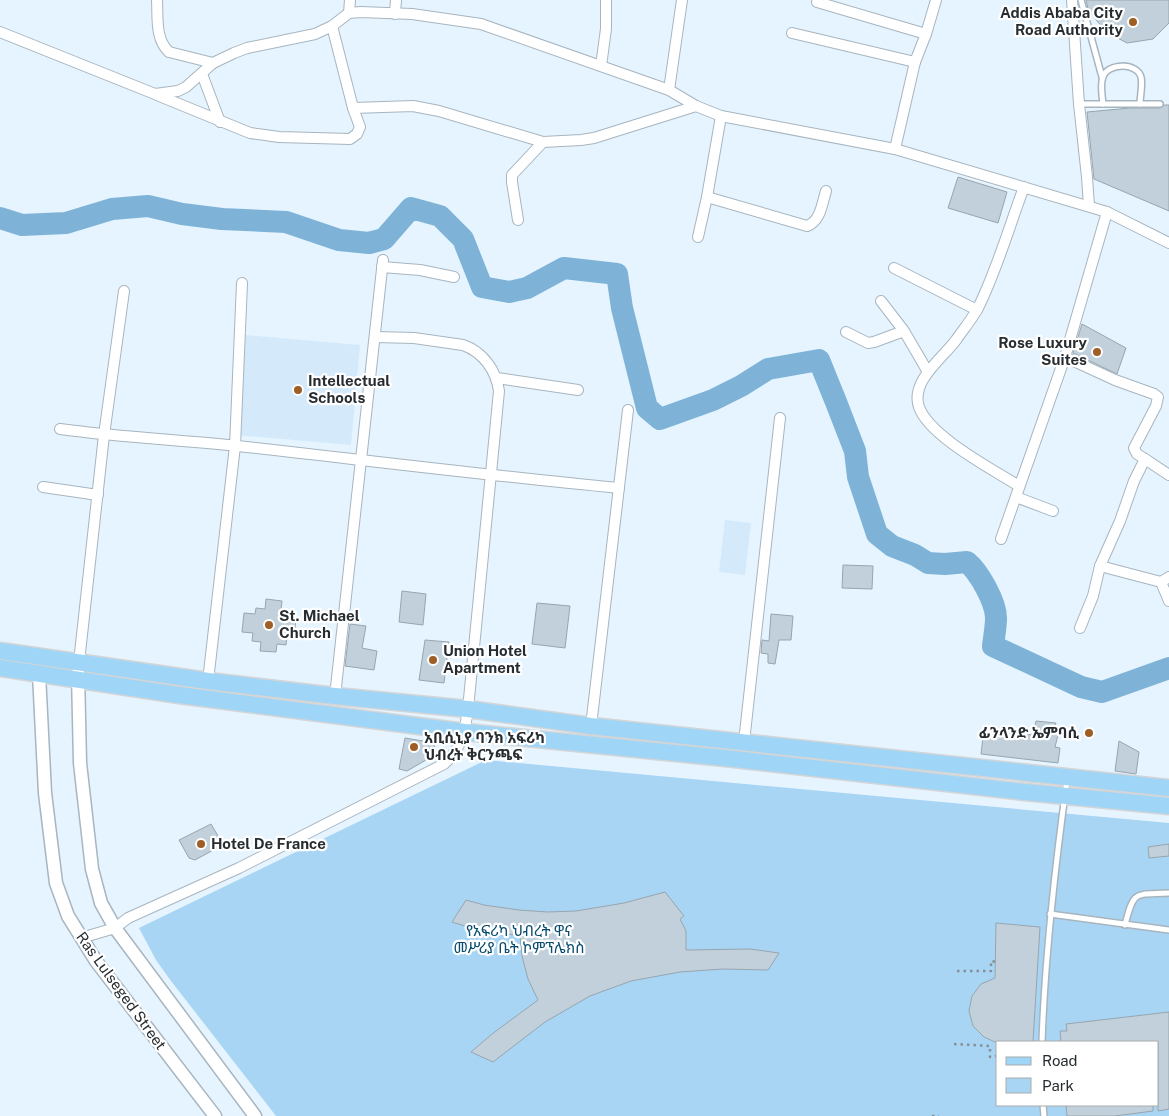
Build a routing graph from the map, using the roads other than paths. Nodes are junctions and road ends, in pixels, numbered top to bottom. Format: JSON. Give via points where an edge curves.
{"nodes":[{"id":1,"x":157,"y":0,"type":"edge"},
{"id":2,"x":350,"y":0,"type":"edge"},
{"id":3,"x":396,"y":0,"type":"edge"},
{"id":4,"x":606,"y":0,"type":"edge"},
{"id":5,"x":682,"y":0,"type":"edge"},
{"id":6,"x":936,"y":0,"type":"edge"},
{"id":7,"x":1072,"y":0,"type":"edge"},
{"id":8,"x":1081,"y":0,"type":"edge"},
{"id":9,"x":817,"y":2,"type":"dead end"},
{"id":10,"x":349,"y":13,"type":"junction"},
{"id":11,"x":395,"y":14,"type":"junction"},
{"id":12,"x":332,"y":26,"type":"junction"},
{"id":13,"x":0,"y":32,"type":"edge"},
{"id":14,"x":792,"y":33,"type":"dead end"},
{"id":15,"x":926,"y":34,"type":"junction"},
{"id":16,"x":915,"y":62,"type":"junction"},
{"id":17,"x":213,"y":63,"type":"junction"},
{"id":18,"x":601,"y":66,"type":"junction"},
{"id":19,"x":202,"y":74,"type":"junction"},
{"id":20,"x":1102,"y":77,"type":"junction"},
{"id":21,"x":669,"y":90,"type":"junction"},
{"id":22,"x":155,"y":94,"type":"junction"},
{"id":23,"x":1079,"y":104,"type":"junction"},
{"id":24,"x":1103,"y":104,"type":"junction"},
{"id":25,"x":1140,"y":104,"type":"junction"},
{"id":26,"x":1160,"y":104,"type":"dead end"},
{"id":27,"x":696,"y":106,"type":"junction"},
{"id":28,"x":353,"y":108,"type":"junction"},
{"id":29,"x":721,"y":116,"type":"junction"},
{"id":30,"x":220,"y":122,"type":"junction"},
{"id":31,"x":543,"y":142,"type":"junction"},
{"id":32,"x":894,"y":149,"type":"junction"},
{"id":33,"x":1024,"y":187,"type":"junction"},
{"id":34,"x":826,"y":190,"type":"dead end"},
{"id":35,"x":707,"y":197,"type":"junction"},
{"id":36,"x":1089,"y":206,"type":"junction"},
{"id":37,"x":1107,"y":212,"type":"junction"},
{"id":38,"x":518,"y":220,"type":"dead end"},
{"id":39,"x":698,"y":237,"type":"dead end"},
{"id":40,"x":1169,"y":243,"type":"edge"},
{"id":41,"x":894,"y":268,"type":"dead end"},
{"id":42,"x":454,"y":277,"type":"dead end"},
{"id":43,"x":242,"y":283,"type":"dead end"},
{"id":44,"x":124,"y":291,"type":"dead end"},
{"id":45,"x":881,"y":300,"type":"dead end"},
{"id":46,"x":977,"y":310,"type":"junction"},
{"id":47,"x":904,"y":331,"type":"junction"},
{"id":48,"x":846,"y":332,"type":"dead end"},
{"id":49,"x":374,"y":336,"type":"junction"},
{"id":50,"x":1066,"y":357,"type":"junction"},
{"id":51,"x":928,"y":372,"type":"junction"},
{"id":52,"x":497,"y":378,"type":"junction"},
{"id":53,"x":578,"y":390,"type":"dead end"},
{"id":54,"x":628,"y":410,"type":"dead end"},
{"id":55,"x":780,"y":418,"type":"dead end"},
{"id":56,"x":60,"y":429,"type":"dead end"},
{"id":57,"x":104,"y":435,"type":"junction"},
{"id":58,"x":235,"y":446,"type":"junction"},
{"id":59,"x":1145,"y":459,"type":"junction"},
{"id":60,"x":362,"y":460,"type":"junction"},
{"id":61,"x":1169,"y":475,"type":"edge"},
{"id":62,"x":491,"y":476,"type":"junction"},
{"id":63,"x":1020,"y":486,"type":"junction"},
{"id":64,"x":43,"y":487,"type":"dead end"},
{"id":65,"x":619,"y":488,"type":"junction"},
{"id":66,"x":98,"y":495,"type":"junction"},
{"id":67,"x":1016,"y":497,"type":"junction"},
{"id":68,"x":1053,"y":511,"type":"dead end"},
{"id":69,"x":1002,"y":539,"type":"dead end"},
{"id":70,"x":1100,"y":566,"type":"junction"},
{"id":71,"x":1165,"y":580,"type":"edge"},
{"id":72,"x":1169,"y":601,"type":"edge"},
{"id":73,"x":1080,"y":628,"type":"dead end"},
{"id":74,"x":0,"y":651,"type":"edge"},
{"id":75,"x":80,"y":662,"type":"junction"},
{"id":76,"x":0,"y":668,"type":"edge"},
{"id":77,"x":39,"y":674,"type":"junction"},
{"id":78,"x":77,"y":679,"type":"junction"},
{"id":79,"x":208,"y":681,"type":"junction"},
{"id":80,"x":335,"y":696,"type":"junction"},
{"id":81,"x":468,"y":709,"type":"junction"},
{"id":82,"x":591,"y":726,"type":"junction"},
{"id":83,"x":465,"y":732,"type":"junction"},
{"id":84,"x":727,"y":741,"type":"junction"},
{"id":85,"x":744,"y":742,"type":"junction"},
{"id":86,"x":725,"y":758,"type":"junction"},
{"id":87,"x":1068,"y":777,"type":"junction"},
{"id":88,"x":1169,"y":788,"type":"edge"},
{"id":89,"x":1065,"y":795,"type":"junction"},
{"id":90,"x":1169,"y":806,"type":"edge"},
{"id":91,"x":1169,"y":893,"type":"edge"},
{"id":92,"x":1050,"y":914,"type":"junction"},
{"id":93,"x":1125,"y":925,"type":"junction"},
{"id":94,"x":115,"y":928,"type":"junction"},
{"id":95,"x":1169,"y":930,"type":"edge"},
{"id":96,"x":81,"y":938,"type":"junction"},
{"id":97,"x":1042,"y":1041,"type":"edge"},
{"id":98,"x":215,"y":1116,"type":"edge"},
{"id":99,"x":255,"y":1116,"type":"edge"}],
"edges":[{"from":1,"to":17,"type":"street","via":[[160,41],[164,47],[169,52]]},
{"from":2,"to":10,"type":"street"},
{"from":3,"to":11,"type":"street"},
{"from":4,"to":18,"type":"street"},
{"from":5,"to":21,"type":"street"},
{"from":6,"to":15,"type":"street"},
{"from":7,"to":23,"type":"street"},
{"from":8,"to":20,"type":"lane"},
{"from":9,"to":15,"type":"street"},
{"from":10,"to":11,"type":"street"},
{"from":10,"to":12,"type":"street"},
{"from":11,"to":18,"type":"street","via":[[481,24]]},
{"from":12,"to":17,"type":"street","via":[[314,34],[247,48]]},
{"from":12,"to":28,"type":"street"},
{"from":13,"to":22,"type":"street"},
{"from":14,"to":16,"type":"street"},
{"from":15,"to":16,"type":"street"},
{"from":16,"to":32,"type":"street"},
{"from":17,"to":19,"type":"street"},
{"from":18,"to":21,"type":"street"},
{"from":19,"to":22,"type":"street","via":[[178,91]]},
{"from":19,"to":30,"type":"street"},
{"from":20,"to":24,"type":"lane"},
{"from":20,"to":25,"type":"lane","via":[[1111,68],[1130,67],[1136,70],[1141,76]]},
{"from":21,"to":27,"type":"street"},
{"from":22,"to":30,"type":"street"},
{"from":23,"to":24,"type":"lane"},
{"from":23,"to":36,"type":"street"},
{"from":24,"to":25,"type":"lane"},
{"from":25,"to":26,"type":"lane"},
{"from":27,"to":29,"type":"street"},
{"from":27,"to":31,"type":"street","via":[[594,138]]},
{"from":28,"to":30,"type":"street","via":[[360,127],[350,139],[279,137],[250,133]]},
{"from":28,"to":31,"type":"street","via":[[413,106]]},
{"from":29,"to":32,"type":"street"},
{"from":29,"to":35,"type":"street"},
{"from":31,"to":38,"type":"street","via":[[512,175]]},
{"from":32,"to":33,"type":"street"},
{"from":33,"to":36,"type":"street"},
{"from":33,"to":46,"type":"street"},
{"from":34,"to":35,"type":"street","via":[[817,220],[807,226]]},
{"from":35,"to":39,"type":"street"},
{"from":36,"to":37,"type":"street"},
{"from":37,"to":40,"type":"street"},
{"from":37,"to":50,"type":"street"},
{"from":41,"to":46,"type":"street"},
{"from":42,"to":49,"type":"street","via":[[383,263]]},
{"from":43,"to":58,"type":"street"},
{"from":44,"to":57,"type":"street"},
{"from":45,"to":47,"type":"street"},
{"from":46,"to":51,"type":"street"},
{"from":47,"to":48,"type":"street","via":[[868,343]]},
{"from":47,"to":51,"type":"street"},
{"from":49,"to":52,"type":"street","via":[[463,345],[486,362]]},
{"from":49,"to":60,"type":"street"},
{"from":50,"to":59,"type":"street","via":[[1158,397],[1134,448]]},
{"from":50,"to":63,"type":"street"},
{"from":51,"to":63,"type":"street","via":[[917,397],[919,407],[932,427],[942,437]]},
{"from":52,"to":53,"type":"street"},
{"from":52,"to":62,"type":"street","via":[[499,391]]},
{"from":54,"to":65,"type":"street"},
{"from":55,"to":85,"type":"street"},
{"from":56,"to":57,"type":"street"},
{"from":57,"to":58,"type":"street"},
{"from":57,"to":66,"type":"street"},
{"from":58,"to":60,"type":"street"},
{"from":58,"to":79,"type":"street"},
{"from":59,"to":61,"type":"street"},
{"from":59,"to":70,"type":"street"},
{"from":60,"to":62,"type":"street"},
{"from":60,"to":80,"type":"street"},
{"from":62,"to":65,"type":"street"},
{"from":62,"to":81,"type":"street"},
{"from":63,"to":67,"type":"street"},
{"from":64,"to":66,"type":"street"},
{"from":65,"to":82,"type":"street"},
{"from":66,"to":75,"type":"street"},
{"from":67,"to":68,"type":"street"},
{"from":67,"to":69,"type":"street"},
{"from":70,"to":71,"type":"street"},
{"from":70,"to":73,"type":"street","via":[[1093,596]]},
{"from":71,"to":72,"type":"street"},
{"from":74,"to":75,"type":"main road"},
{"from":75,"to":78,"type":"street"},
{"from":75,"to":79,"type":"main road"},
{"from":76,"to":77,"type":"main road"},
{"from":77,"to":78,"type":"main road"},
{"from":77,"to":96,"type":"street","name":"Ras Lulseged Street","via":[[45,792],[56,883],[68,916]]},
{"from":78,"to":83,"type":"main road"},
{"from":78,"to":94,"type":"street","via":[[80,763],[92,869],[101,903]]},
{"from":79,"to":80,"type":"main road"},
{"from":80,"to":81,"type":"main road"},
{"from":81,"to":82,"type":"main road"},
{"from":81,"to":83,"type":"street"},
{"from":82,"to":84,"type":"main road"},
{"from":83,"to":86,"type":"main road"},
{"from":83,"to":94,"type":"street","via":[[459,747],[444,764],[239,868],[128,918]]},
{"from":84,"to":85,"type":"main road"},
{"from":84,"to":86,"type":"main road"},
{"from":85,"to":87,"type":"main road"},
{"from":86,"to":89,"type":"main road"},
{"from":87,"to":88,"type":"main road"},
{"from":87,"to":89,"type":"lane"},
{"from":89,"to":90,"type":"main road"},
{"from":89,"to":92,"type":"lane"},
{"from":91,"to":93,"type":"lane","via":[[1134,898]]},
{"from":92,"to":93,"type":"lane"},
{"from":92,"to":97,"type":"lane"},
{"from":93,"to":95,"type":"lane"},
{"from":94,"to":96,"type":"street"},
{"from":94,"to":99,"type":"street"},
{"from":96,"to":98,"type":"street","name":"Ras Lulseged Street"}]}
